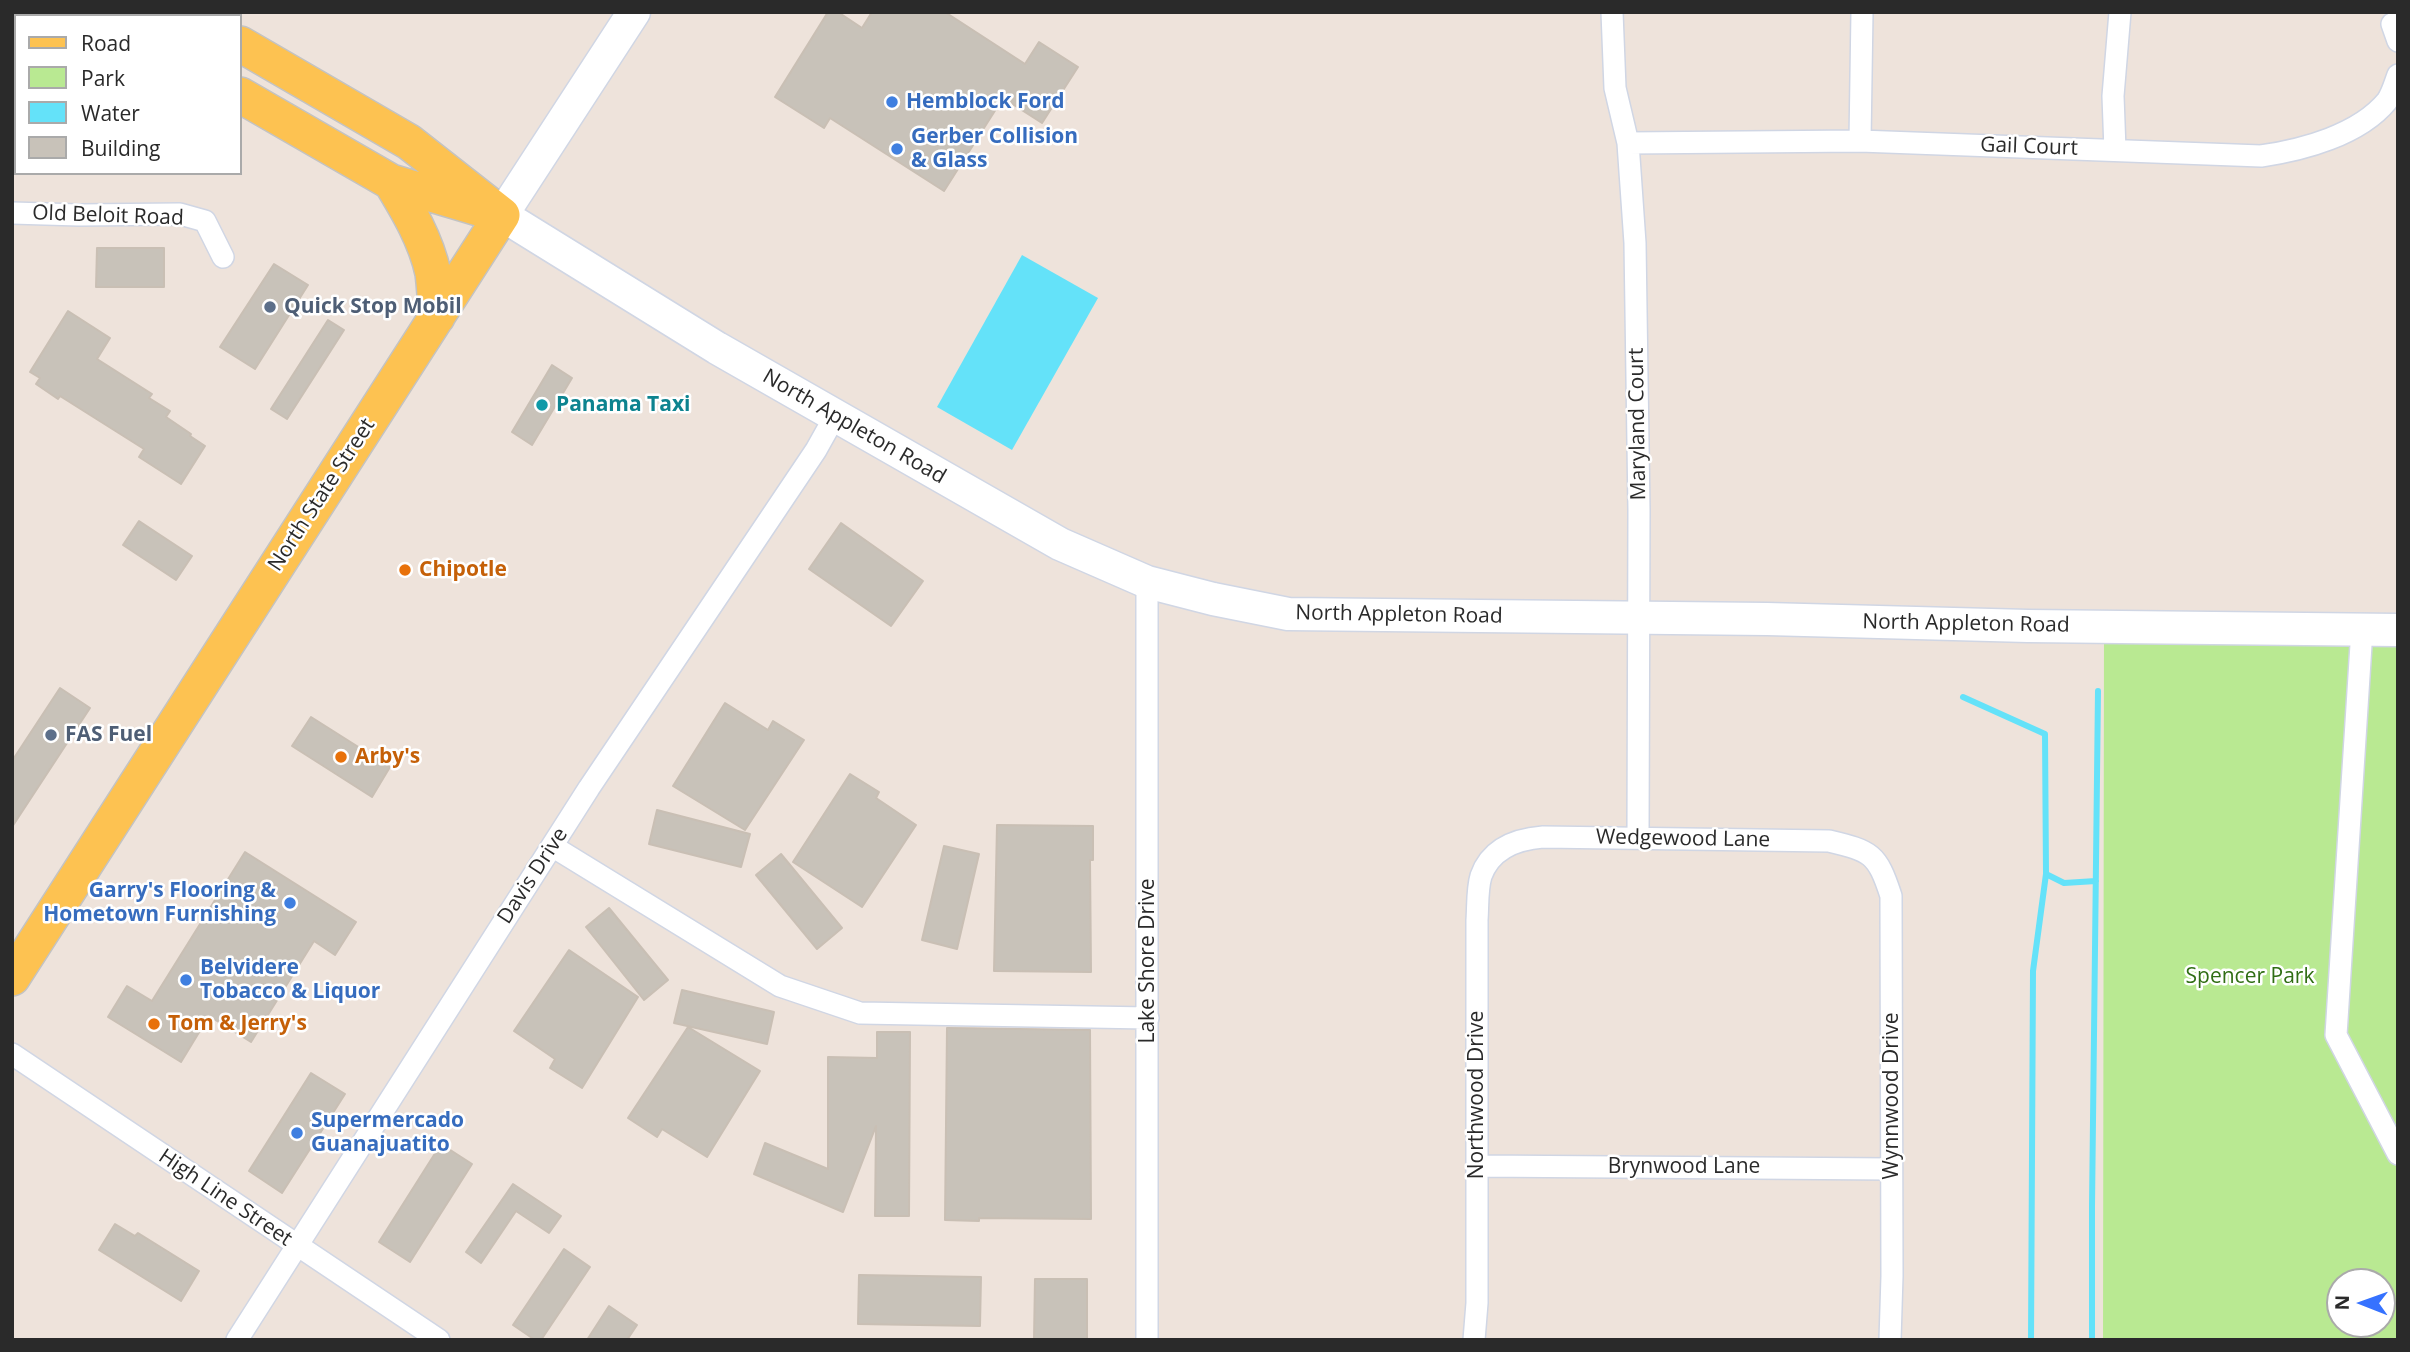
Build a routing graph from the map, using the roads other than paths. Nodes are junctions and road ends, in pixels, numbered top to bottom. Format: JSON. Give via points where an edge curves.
{"nodes":[{"id":1,"x":634,"y":12,"type":"edge"},
{"id":2,"x":1612,"y":12,"type":"edge"},
{"id":3,"x":1862,"y":12,"type":"edge"},
{"id":4,"x":2120,"y":12,"type":"edge"},
{"id":5,"x":242,"y":45,"type":"edge"},
{"id":6,"x":2398,"y":75,"type":"edge"},
{"id":7,"x":242,"y":96,"type":"edge"},
{"id":8,"x":1860,"y":141,"type":"junction"},
{"id":9,"x":1628,"y":143,"type":"junction"},
{"id":10,"x":2115,"y":150,"type":"junction"},
{"id":11,"x":391,"y":183,"type":"junction"},
{"id":12,"x":12,"y":213,"type":"edge"},
{"id":13,"x":502,"y":215,"type":"junction"},
{"id":14,"x":223,"y":257,"type":"dead end"},
{"id":15,"x":437,"y":317,"type":"junction"},
{"id":16,"x":835,"y":416,"type":"junction"},
{"id":17,"x":1147,"y":582,"type":"junction"},
{"id":18,"x":1638,"y":619,"type":"junction"},
{"id":19,"x":2362,"y":629,"type":"junction"},
{"id":20,"x":2398,"y":630,"type":"edge"},
{"id":21,"x":1638,"y":838,"type":"junction"},
{"id":22,"x":552,"y":846,"type":"junction"},
{"id":23,"x":1493,"y":854,"type":"joint"},
{"id":24,"x":1873,"y":857,"type":"joint"},
{"id":25,"x":12,"y":978,"type":"edge"},
{"id":26,"x":1148,"y":1018,"type":"junction"},
{"id":27,"x":12,"y":1054,"type":"edge"},
{"id":28,"x":2398,"y":1154,"type":"edge"},
{"id":29,"x":1478,"y":1166,"type":"junction"},
{"id":30,"x":1891,"y":1169,"type":"junction"},
{"id":31,"x":297,"y":1246,"type":"junction"},
{"id":32,"x":237,"y":1340,"type":"edge"},
{"id":33,"x":439,"y":1340,"type":"edge"},
{"id":34,"x":1147,"y":1340,"type":"edge"},
{"id":35,"x":1474,"y":1340,"type":"edge"},
{"id":36,"x":1890,"y":1340,"type":"edge"}],
"edges":[{"from":1,"to":13,"type":"main road","name":"North State Street"},
{"from":2,"to":9,"type":"street","name":"Maryland Court","via":[[1615,88]]},
{"from":3,"to":8,"type":"street"},
{"from":4,"to":10,"type":"street","via":[[2113,96]]},
{"from":5,"to":13,"type":"main road","via":[[409,142]]},
{"from":6,"to":10,"type":"street","name":"Gail Court","via":[[2388,100],[2373,114],[2311,146],[2261,156]]},
{"from":7,"to":11,"type":"main road"},
{"from":8,"to":9,"type":"street","name":"Gail Court"},
{"from":8,"to":10,"type":"street","name":"Gail Court"},
{"from":9,"to":18,"type":"street","name":"Maryland Court","via":[[1635,243]]},
{"from":11,"to":13,"type":"main road"},
{"from":11,"to":15,"type":"main road","via":[[410,214],[433,272]]},
{"from":12,"to":14,"type":"street","name":"Old Beloit Road","via":[[180,214],[205,221]]},
{"from":13,"to":15,"type":"main road","name":"North State Street"},
{"from":13,"to":16,"type":"main road","name":"North Appleton Road"},
{"from":15,"to":25,"type":"main road","name":"North State Street"},
{"from":16,"to":17,"type":"main road","name":"North Appleton Road","via":[[1060,544]]},
{"from":16,"to":22,"type":"street","name":"Davis Drive"},
{"from":17,"to":18,"type":"main road","name":"North Appleton Road","via":[[1288,614]]},
{"from":17,"to":26,"type":"street","name":"Lake Shore Drive"},
{"from":18,"to":19,"type":"main road","name":"North Appleton Road"},
{"from":18,"to":21,"type":"street","name":"Maryland Court"},
{"from":19,"to":20,"type":"main road","name":"North Appleton Road"},
{"from":19,"to":28,"type":"street","via":[[2336,1035]]},
{"from":21,"to":23,"type":"street","name":"Wedgewood Lane","via":[[1526,838]]},
{"from":21,"to":24,"type":"street","name":"Wedgewood Lane","via":[[1829,841],[1862,849]]},
{"from":22,"to":26,"type":"street","via":[[779,986],[860,1013]]},
{"from":22,"to":31,"type":"street","name":"Davis Drive"},
{"from":23,"to":29,"type":"street","name":"Northwood Drive","via":[[1481,876],[1477,920]]},
{"from":24,"to":30,"type":"street","name":"Wynnwood Drive","via":[[1891,896]]},
{"from":26,"to":34,"type":"street","name":"Lake Shore Drive"},
{"from":27,"to":31,"type":"street","name":"High Line Street"},
{"from":29,"to":30,"type":"street","name":"Brynwood Lane"},
{"from":29,"to":35,"type":"street","name":"Northwood Drive"},
{"from":30,"to":36,"type":"street","name":"Wynnwood Drive"},
{"from":31,"to":32,"type":"street","name":"Davis Drive"},
{"from":31,"to":33,"type":"street","name":"High Line Street"}]}
